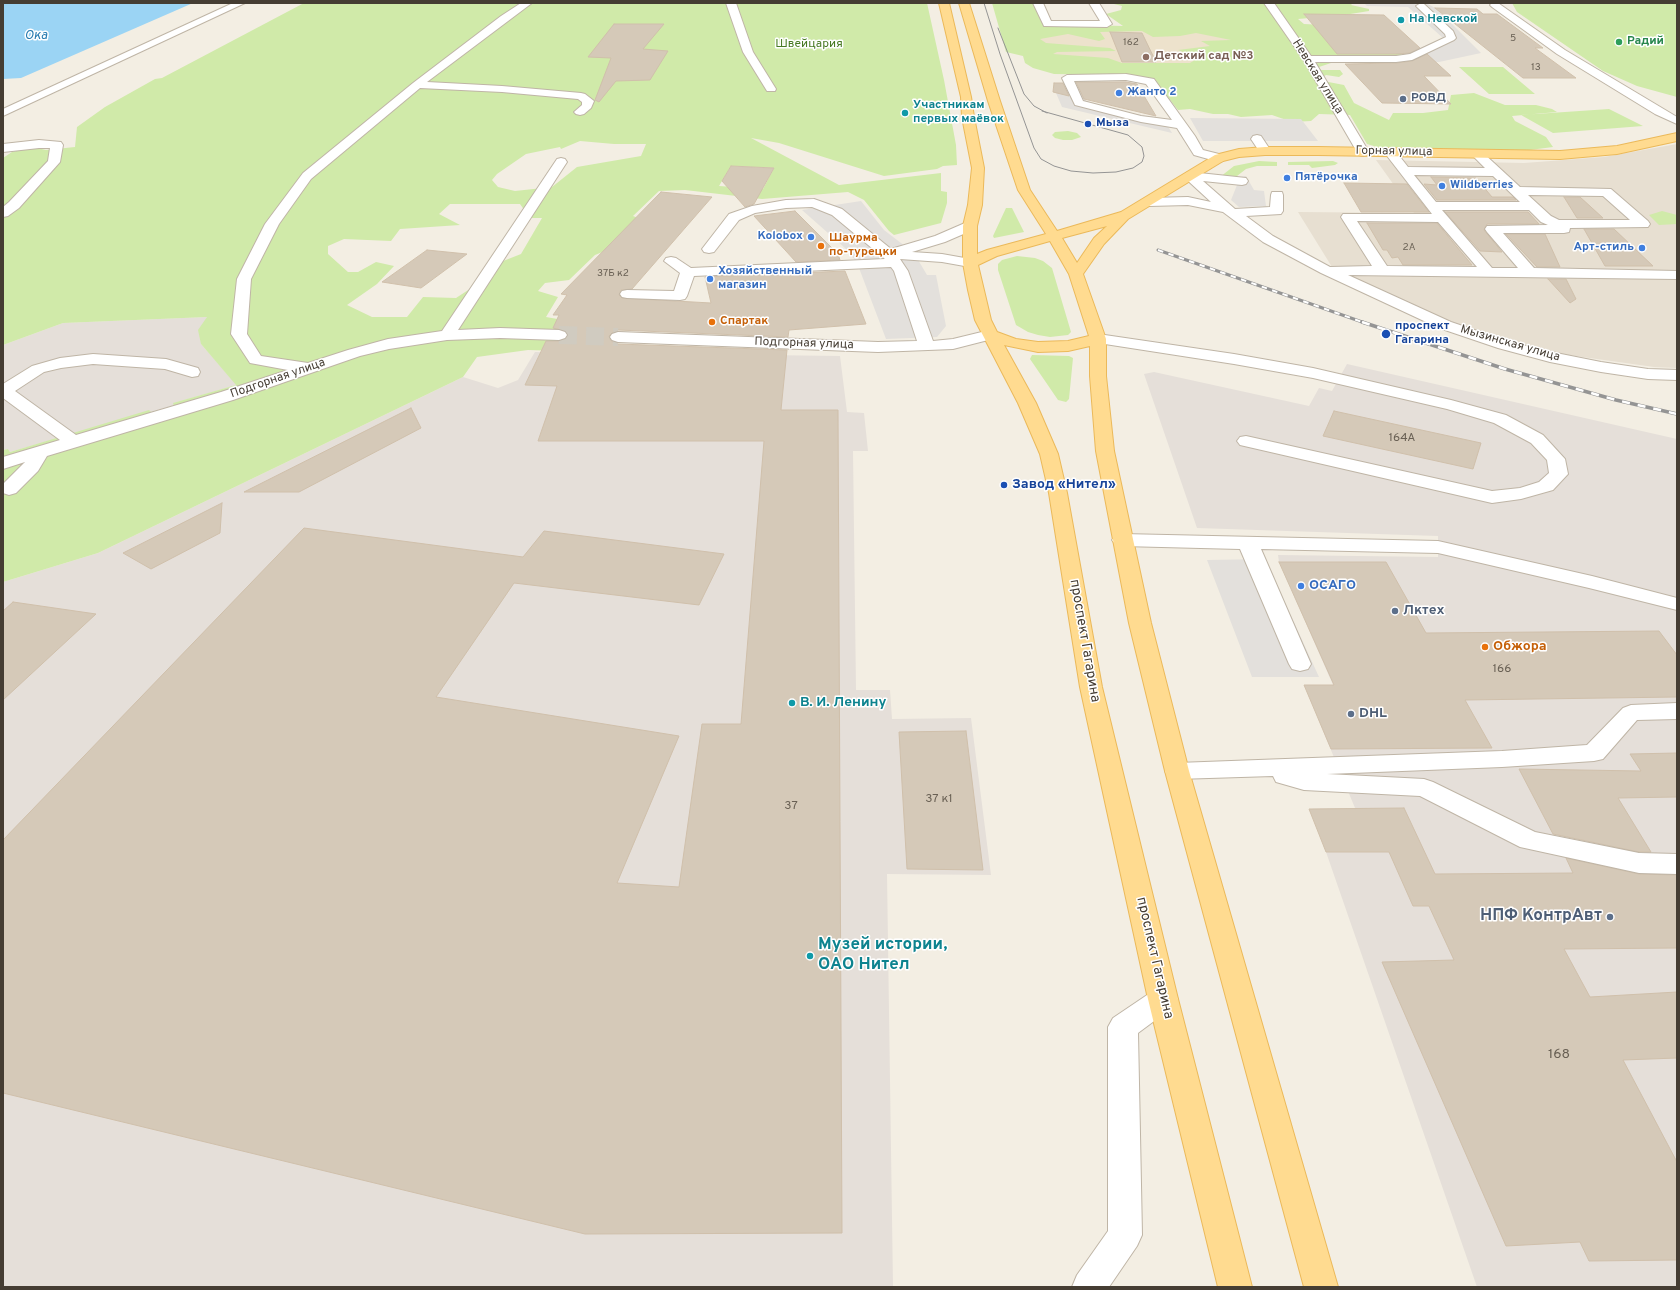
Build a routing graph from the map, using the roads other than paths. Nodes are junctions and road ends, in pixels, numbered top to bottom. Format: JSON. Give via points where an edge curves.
{"nodes":[{"id":1,"x":240,"y":3,"type":"edge"},
{"id":2,"x":527,"y":3,"type":"edge"},
{"id":3,"x":732,"y":3,"type":"edge"},
{"id":4,"x":944,"y":3,"type":"edge"},
{"id":5,"x":964,"y":3,"type":"edge"},
{"id":6,"x":1038,"y":3,"type":"edge"},
{"id":7,"x":1094,"y":3,"type":"edge"},
{"id":8,"x":1269,"y":3,"type":"edge"},
{"id":9,"x":1495,"y":5,"type":"dead end"},
{"id":10,"x":1421,"y":6,"type":"dead end"},
{"id":11,"x":1308,"y":59,"type":"junction"},
{"id":12,"x":417,"y":85,"type":"junction"},
{"id":13,"x":770,"y":89,"type":"dead end"},
{"id":14,"x":1677,"y":111,"type":"edge"},
{"id":15,"x":580,"y":112,"type":"dead end"},
{"id":16,"x":1659,"y":112,"type":"junction"},
{"id":17,"x":3,"y":113,"type":"edge"},
{"id":18,"x":1677,"y":121,"type":"edge"},
{"id":19,"x":1181,"y":125,"type":"junction"},
{"id":20,"x":1677,"y":137,"type":"edge"},
{"id":21,"x":1256,"y":139,"type":"dead end"},
{"id":22,"x":3,"y":148,"type":"edge"},
{"id":23,"x":1265,"y":151,"type":"junction"},
{"id":24,"x":1363,"y":152,"type":"junction"},
{"id":25,"x":1390,"y":152,"type":"junction"},
{"id":26,"x":1478,"y":154,"type":"junction"},
{"id":27,"x":1219,"y":158,"type":"junction"},
{"id":28,"x":561,"y":162,"type":"dead end"},
{"id":29,"x":1405,"y":171,"type":"junction"},
{"id":30,"x":1497,"y":172,"type":"junction"},
{"id":31,"x":1190,"y":176,"type":"junction"},
{"id":32,"x":1242,"y":182,"type":"dead end"},
{"id":33,"x":1516,"y":191,"type":"junction"},
{"id":34,"x":1277,"y":195,"type":"dead end"},
{"id":35,"x":1149,"y":202,"type":"junction"},
{"id":36,"x":1230,"y":206,"type":"junction"},
{"id":37,"x":1432,"y":206,"type":"junction"},
{"id":38,"x":1532,"y":206,"type":"junction"},
{"id":39,"x":3,"y":214,"type":"edge"},
{"id":40,"x":1040,"y":215,"type":"junction"},
{"id":41,"x":1126,"y":215,"type":"junction"},
{"id":42,"x":1442,"y":218,"type":"junction"},
{"id":43,"x":1112,"y":220,"type":"junction"},
{"id":44,"x":970,"y":226,"type":"junction"},
{"id":45,"x":1653,"y":230,"type":"dead end"},
{"id":46,"x":1054,"y":236,"type":"junction"},
{"id":47,"x":709,"y":249,"type":"dead end"},
{"id":48,"x":992,"y":253,"type":"junction"},
{"id":49,"x":892,"y":258,"type":"junction"},
{"id":50,"x":671,"y":261,"type":"dead end"},
{"id":51,"x":970,"y":263,"type":"junction"},
{"id":52,"x":1326,"y":270,"type":"junction"},
{"id":53,"x":1382,"y":270,"type":"junction"},
{"id":54,"x":688,"y":272,"type":"junction"},
{"id":55,"x":1488,"y":272,"type":"junction"},
{"id":56,"x":1530,"y":273,"type":"junction"},
{"id":57,"x":1076,"y":274,"type":"junction"},
{"id":58,"x":1677,"y":275,"type":"edge"},
{"id":59,"x":626,"y":294,"type":"dead end"},
{"id":60,"x":447,"y":335,"type":"junction"},
{"id":61,"x":559,"y":335,"type":"tunnel mouth"},
{"id":62,"x":990,"y":335,"type":"junction"},
{"id":63,"x":618,"y":337,"type":"tunnel mouth"},
{"id":64,"x":1098,"y":339,"type":"junction"},
{"id":65,"x":928,"y":346,"type":"junction"},
{"id":66,"x":309,"y":368,"type":"junction"},
{"id":67,"x":192,"y":372,"type":"dead end"},
{"id":68,"x":1677,"y":375,"type":"edge"},
{"id":69,"x":1246,"y":441,"type":"dead end"},
{"id":70,"x":73,"y":442,"type":"junction"},
{"id":71,"x":41,"y":451,"type":"junction"},
{"id":72,"x":3,"y":463,"type":"edge"},
{"id":73,"x":9,"y":489,"type":"dead end"},
{"id":74,"x":1122,"y":540,"type":"junction"},
{"id":75,"x":1248,"y":543,"type":"junction"},
{"id":76,"x":1677,"y":604,"type":"edge"},
{"id":77,"x":1300,"y":664,"type":"dead end"},
{"id":78,"x":1677,"y":711,"type":"edge"},
{"id":79,"x":1254,"y":768,"type":"junction"},
{"id":80,"x":1177,"y":771,"type":"junction"},
{"id":81,"x":1677,"y":864,"type":"edge"},
{"id":82,"x":1163,"y":998,"type":"junction"},
{"id":83,"x":1089,"y":1287,"type":"edge"},
{"id":84,"x":1235,"y":1287,"type":"edge"},
{"id":85,"x":1321,"y":1287,"type":"edge"}],
"edges":[{"from":1,"to":17,"type":"street"},
{"from":2,"to":12,"type":"street"},
{"from":3,"to":13,"type":"street","via":[[748,52]]},
{"from":4,"to":44,"type":"main road","name":"проспект Гагарина","via":[[966,97],[978,168],[975,205]]},
{"from":5,"to":40,"type":"main road","via":[[1018,174],[1024,190]]},
{"from":6,"to":7,"type":"street","via":[[1047,24],[1107,24]]},
{"from":8,"to":11,"type":"street","name":"Невская улица"},
{"from":9,"to":16,"type":"street","via":[[1561,52]]},
{"from":10,"to":11,"type":"street","via":[[1450,33],[1451,38],[1412,57]]},
{"from":11,"to":24,"type":"street","name":"Невская улица"},
{"from":12,"to":15,"type":"street","via":[[581,96],[588,101],[587,106]]},
{"from":12,"to":66,"type":"street","via":[[307,176],[272,224],[244,279],[239,334],[256,360]]},
{"from":14,"to":16,"type":"street"},
{"from":16,"to":18,"type":"street"},
{"from":19,"to":19,"type":"street","via":[[1141,119],[1079,103],[1067,78],[1126,77],[1150,81]]},
{"from":19,"to":27,"type":"street","via":[[1198,152]]},
{"from":20,"to":26,"type":"main road","name":"Горная улица","via":[[1597,153]]},
{"from":21,"to":23,"type":"street"},
{"from":22,"to":39,"type":"street","via":[[57,145],[54,162]]},
{"from":23,"to":24,"type":"main road","name":"Горная улица"},
{"from":23,"to":27,"type":"main road","name":"Горная улица"},
{"from":24,"to":25,"type":"main road","name":"Горная улица"},
{"from":25,"to":26,"type":"main road","name":"Горная улица"},
{"from":25,"to":29,"type":"street"},
{"from":26,"to":30,"type":"street"},
{"from":27,"to":31,"type":"main road","name":"Горная улица"},
{"from":28,"to":60,"type":"street"},
{"from":29,"to":30,"type":"street"},
{"from":29,"to":37,"type":"street"},
{"from":30,"to":33,"type":"street"},
{"from":31,"to":32,"type":"street"},
{"from":31,"to":35,"type":"main road","name":"Горная улица"},
{"from":31,"to":36,"type":"street","name":"Мызинская улица"},
{"from":33,"to":38,"type":"street"},
{"from":33,"to":38,"type":"street","via":[[1606,192],[1643,224],[1557,224],[1546,219]]},
{"from":34,"to":36,"type":"street","via":[[1276,211]]},
{"from":35,"to":36,"type":"street","name":"Мызинская улица","via":[[1188,201]]},
{"from":35,"to":41,"type":"main road","name":"Горная улица"},
{"from":36,"to":52,"type":"street","name":"Мызинская улица","via":[[1268,239]]},
{"from":37,"to":38,"type":"street"},
{"from":37,"to":42,"type":"street"},
{"from":40,"to":43,"type":"main road"},
{"from":40,"to":46,"type":"main road"},
{"from":41,"to":43,"type":"main road","name":"Горная улица"},
{"from":41,"to":57,"type":"main road","name":"Горная улица","via":[[1099,241]]},
{"from":42,"to":53,"type":"street","via":[[1348,217]]},
{"from":42,"to":55,"type":"street"},
{"from":43,"to":46,"type":"main road","name":"Горная улица"},
{"from":44,"to":49,"type":"street"},
{"from":44,"to":51,"type":"main road","name":"проспект Гагарина"},
{"from":45,"to":56,"type":"street","via":[[1492,229]]},
{"from":46,"to":48,"type":"main road","name":"Горная улица"},
{"from":46,"to":57,"type":"main road"},
{"from":47,"to":49,"type":"street","via":[[734,217],[752,210],[786,204],[814,203],[837,212]]},
{"from":48,"to":51,"type":"main road"},
{"from":48,"to":57,"type":"main road","via":[[1022,250],[1047,255]]},
{"from":49,"to":51,"type":"street","via":[[942,258]]},
{"from":49,"to":54,"type":"street"},
{"from":49,"to":65,"type":"street","via":[[901,271]]},
{"from":50,"to":54,"type":"street"},
{"from":51,"to":62,"type":"main road","name":"проспект Гагарина","via":[[982,320]]},
{"from":52,"to":53,"type":"street"},
{"from":52,"to":68,"type":"street","name":"Мызинская улица","via":[[1445,325],[1504,345],[1602,367],[1648,374]]},
{"from":53,"to":55,"type":"street"},
{"from":54,"to":59,"type":"street","via":[[680,296]]},
{"from":55,"to":56,"type":"street"},
{"from":56,"to":58,"type":"street"},
{"from":57,"to":64,"type":"main road"},
{"from":60,"to":61,"type":"street","name":"Подгорная улица"},
{"from":60,"to":66,"type":"street","name":"Подгорная улица","via":[[388,344]]},
{"from":62,"to":64,"type":"main road","via":[[1013,343],[1038,347],[1068,346]]},
{"from":62,"to":65,"type":"street","name":"Подгорная улица","via":[[953,344]]},
{"from":62,"to":82,"type":"main road","name":"проспект Гагарина","via":[[1027,403],[1049,454],[1091,687]]},
{"from":63,"to":65,"type":"street","name":"Подгорная улица","via":[[810,345]]},
{"from":64,"to":69,"type":"street","via":[[1313,373],[1500,419],[1537,439],[1556,459],[1559,474],[1546,486],[1492,497]]},
{"from":64,"to":74,"type":"main road","via":[[1098,376],[1105,451]]},
{"from":66,"to":70,"type":"street","name":"Подгорная улица","via":[[227,396]]},
{"from":67,"to":70,"type":"street","via":[[166,364],[93,359],[38,369],[4,391]]},
{"from":70,"to":71,"type":"street","name":"Подгорная улица"},
{"from":71,"to":72,"type":"street","name":"Подгорная улица"},
{"from":71,"to":73,"type":"street","via":[[31,467]]},
{"from":74,"to":75,"type":"street"},
{"from":74,"to":80,"type":"main road"},
{"from":75,"to":76,"type":"street","via":[[1438,547]]},
{"from":75,"to":77,"type":"street"},
{"from":78,"to":79,"type":"street","via":[[1631,713],[1594,753],[1486,760]]},
{"from":79,"to":80,"type":"street"},
{"from":79,"to":81,"type":"street","via":[[1304,781],[1424,788],[1529,840],[1639,863]]},
{"from":80,"to":85,"type":"main road"},
{"from":82,"to":83,"type":"street","via":[[1123,1027],[1125,1235]]},
{"from":82,"to":84,"type":"main road","name":"проспект Гагарина"}]}
